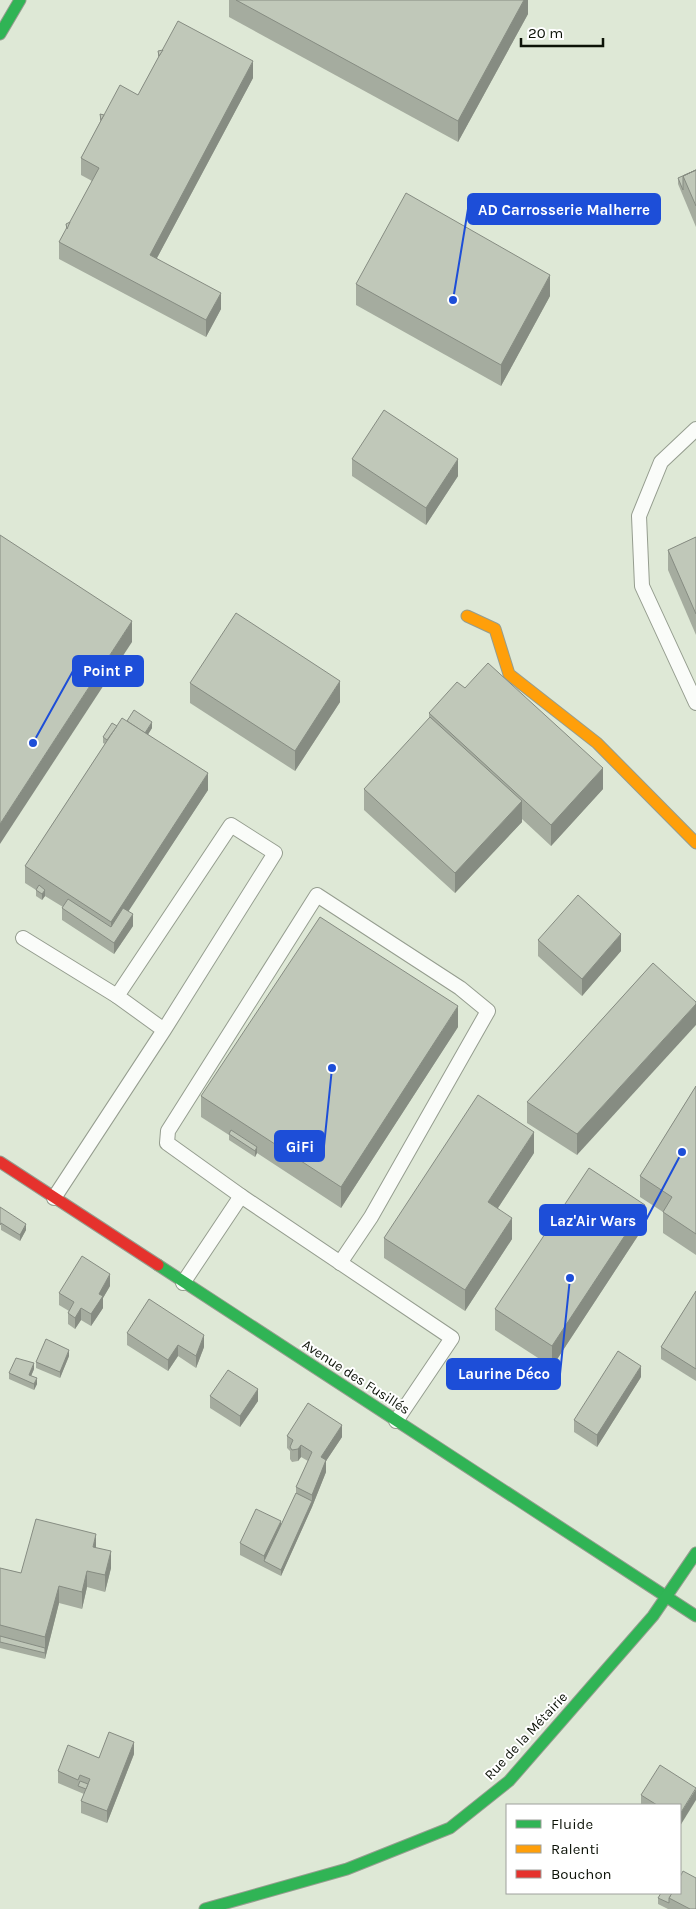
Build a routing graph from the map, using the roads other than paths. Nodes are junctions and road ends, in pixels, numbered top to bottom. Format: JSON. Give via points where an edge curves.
{"nodes":[{"id":1,"x":20,"y":0,"type":"edge"},
{"id":2,"x":0,"y":34,"type":"edge"},
{"id":3,"x":696,"y":429,"type":"edge"},
{"id":4,"x":466,"y":616,"type":"dead end"},
{"id":5,"x":696,"y":703,"type":"edge"},
{"id":6,"x":696,"y":843,"type":"edge"},
{"id":7,"x":23,"y":938,"type":"dead end"},
{"id":8,"x":118,"y":996,"type":"junction"},
{"id":9,"x":164,"y":1030,"type":"junction"},
{"id":10,"x":0,"y":1162,"type":"edge"},
{"id":11,"x":241,"y":1196,"type":"junction"},
{"id":12,"x":54,"y":1198,"type":"junction"},
{"id":13,"x":340,"y":1262,"type":"junction"},
{"id":14,"x":183,"y":1282,"type":"junction"},
{"id":15,"x":396,"y":1421,"type":"junction"},
{"id":16,"x":696,"y":1553,"type":"edge"},
{"id":17,"x":666,"y":1596,"type":"junction"},
{"id":18,"x":696,"y":1616,"type":"edge"},
{"id":19,"x":205,"y":1909,"type":"edge"}],
"edges":[{"from":1,"to":2,"type":"street"},
{"from":3,"to":5,"type":"lane","via":[[661,462],[639,516],[642,586]]},
{"from":4,"to":6,"type":"street","via":[[495,629],[509,674],[596,743]]},
{"from":7,"to":8,"type":"lane"},
{"from":8,"to":9,"type":"lane"},
{"from":8,"to":9,"type":"lane","via":[[231,825],[275,854]]},
{"from":9,"to":12,"type":"lane"},
{"from":10,"to":12,"type":"street","name":"Avenue des Fusillés"},
{"from":11,"to":13,"type":"lane"},
{"from":11,"to":13,"type":"lane","via":[[167,1144],[168,1131],[317,896],[460,988],[488,1012],[370,1217]]},
{"from":11,"to":14,"type":"lane"},
{"from":12,"to":14,"type":"street","name":"Avenue des Fusillés"},
{"from":13,"to":15,"type":"lane","via":[[452,1338]]},
{"from":14,"to":15,"type":"street","name":"Avenue des Fusillés"},
{"from":15,"to":17,"type":"street","name":"Avenue des Fusillés"},
{"from":16,"to":17,"type":"street","name":"Rue de la Métairie"},
{"from":17,"to":18,"type":"street","name":"Avenue des Fusillés"},
{"from":17,"to":19,"type":"street","name":"Rue de la Métairie","via":[[653,1616],[509,1781],[450,1828],[347,1869]]}]}
